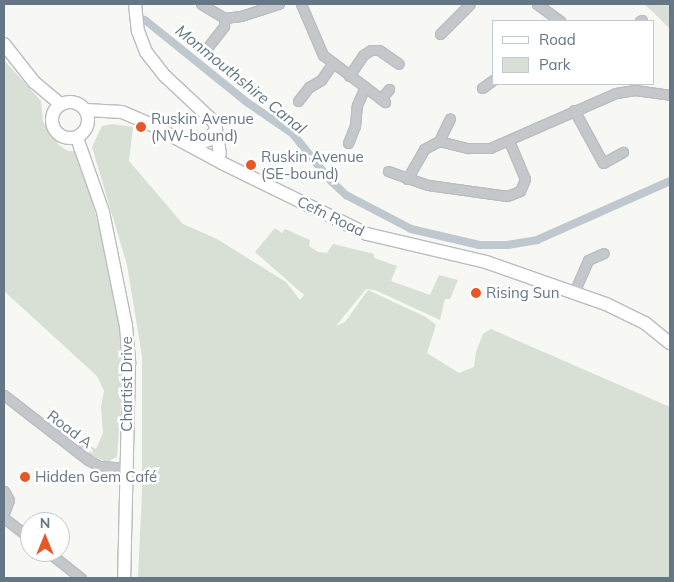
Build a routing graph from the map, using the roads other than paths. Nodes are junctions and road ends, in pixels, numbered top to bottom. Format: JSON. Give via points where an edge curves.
{"nodes":[{"id":1,"x":136,"y":4,"type":"edge"},
{"id":2,"x":201,"y":4,"type":"edge"},
{"id":3,"x":279,"y":4,"type":"edge"},
{"id":4,"x":301,"y":4,"type":"edge"},
{"id":5,"x":470,"y":4,"type":"edge"},
{"id":6,"x":539,"y":4,"type":"edge"},
{"id":7,"x":224,"y":18,"type":"junction"},
{"id":8,"x":559,"y":20,"type":"edge"},
{"id":9,"x":440,"y":34,"type":"dead end"},
{"id":10,"x":4,"y":44,"type":"edge"},
{"id":11,"x":207,"y":48,"type":"dead end"},
{"id":12,"x":332,"y":64,"type":"junction"},
{"id":13,"x":399,"y":64,"type":"dead end"},
{"id":14,"x":349,"y":76,"type":"junction"},
{"id":15,"x":492,"y":81,"type":"edge"},
{"id":16,"x":612,"y":85,"type":"edge"},
{"id":17,"x":365,"y":87,"type":"junction"},
{"id":18,"x":482,"y":88,"type":"dead end"},
{"id":19,"x":388,"y":89,"type":"dead end"},
{"id":20,"x":616,"y":93,"type":"junction"},
{"id":21,"x":670,"y":95,"type":"edge"},
{"id":22,"x":298,"y":101,"type":"dead end"},
{"id":23,"x":61,"y":104,"type":"junction"},
{"id":24,"x":86,"y":110,"type":"junction"},
{"id":25,"x":574,"y":110,"type":"junction"},
{"id":26,"x":450,"y":118,"type":"dead end"},
{"id":27,"x":216,"y":130,"type":"junction"},
{"id":28,"x":77,"y":138,"type":"junction"},
{"id":29,"x":439,"y":140,"type":"junction"},
{"id":30,"x":509,"y":141,"type":"junction"},
{"id":31,"x":348,"y":144,"type":"dead end"},
{"id":32,"x":206,"y":149,"type":"junction"},
{"id":33,"x":623,"y":152,"type":"dead end"},
{"id":34,"x":240,"y":169,"type":"junction"},
{"id":35,"x":388,"y":171,"type":"dead end"},
{"id":36,"x":407,"y":179,"type":"junction"},
{"id":37,"x":604,"y":253,"type":"dead end"},
{"id":38,"x":574,"y":292,"type":"junction"},
{"id":39,"x":670,"y":343,"type":"edge"},
{"id":40,"x":4,"y":395,"type":"edge"},
{"id":41,"x":127,"y":468,"type":"junction"},
{"id":42,"x":4,"y":491,"type":"edge"},
{"id":43,"x":4,"y":514,"type":"edge"},
{"id":44,"x":4,"y":518,"type":"edge"},
{"id":45,"x":20,"y":530,"type":"edge"},
{"id":46,"x":61,"y":562,"type":"edge"},
{"id":47,"x":81,"y":578,"type":"edge"},
{"id":48,"x":124,"y":578,"type":"edge"}],
"edges":[{"from":1,"to":27,"type":"main road","via":[[138,31],[146,52],[165,76],[213,120]]},
{"from":2,"to":7,"type":"street"},
{"from":3,"to":7,"type":"street"},
{"from":4,"to":12,"type":"street","via":[[319,49]]},
{"from":5,"to":9,"type":"street"},
{"from":6,"to":8,"type":"street"},
{"from":7,"to":11,"type":"street","via":[[224,26]]},
{"from":10,"to":23,"type":"main road","via":[[34,82]]},
{"from":12,"to":14,"type":"street"},
{"from":12,"to":22,"type":"street","via":[[321,80],[309,87]]},
{"from":13,"to":14,"type":"street","via":[[379,50],[371,50],[363,55]]},
{"from":14,"to":17,"type":"street"},
{"from":15,"to":18,"type":"street"},
{"from":16,"to":20,"type":"street"},
{"from":17,"to":19,"type":"street","via":[[383,101]]},
{"from":17,"to":31,"type":"street","via":[[356,105],[355,126]]},
{"from":20,"to":21,"type":"street","via":[[635,90]]},
{"from":20,"to":25,"type":"street"},
{"from":23,"to":24,"type":"main road","via":[[76,103]]},
{"from":23,"to":28,"type":"main road","via":[[53,114],[54,130],[61,136]]},
{"from":24,"to":28,"type":"main road","via":[[88,126]]},
{"from":24,"to":32,"type":"main road","name":"Cefn Road","via":[[122,112]]},
{"from":25,"to":30,"type":"street"},
{"from":25,"to":33,"type":"street","via":[[603,163]]},
{"from":26,"to":29,"type":"street"},
{"from":27,"to":32,"type":"main road"},
{"from":27,"to":32,"type":"main road"},
{"from":28,"to":41,"type":"main road","name":"Chartist Drive","via":[[103,212],[126,326],[129,364]]},
{"from":29,"to":30,"type":"street","via":[[480,149]]},
{"from":29,"to":36,"type":"street","via":[[424,149]]},
{"from":30,"to":36,"type":"street","via":[[525,179],[520,191],[507,196]]},
{"from":32,"to":34,"type":"main road","name":"Cefn Road"},
{"from":32,"to":34,"type":"main road","name":"Cefn Road"},
{"from":34,"to":38,"type":"main road","name":"Cefn Road","via":[[367,234],[486,262]]},
{"from":35,"to":36,"type":"street"},
{"from":37,"to":38,"type":"street","via":[[588,260]]},
{"from":38,"to":39,"type":"main road","name":"Cefn Road","via":[[631,315]]},
{"from":40,"to":41,"type":"street","name":"Road A","via":[[88,460],[100,466]]},
{"from":41,"to":48,"type":"main road","name":"Chartist Drive"},
{"from":42,"to":43,"type":"street","via":[[9,500]]},
{"from":44,"to":45,"type":"street"},
{"from":46,"to":47,"type":"street"}]}
